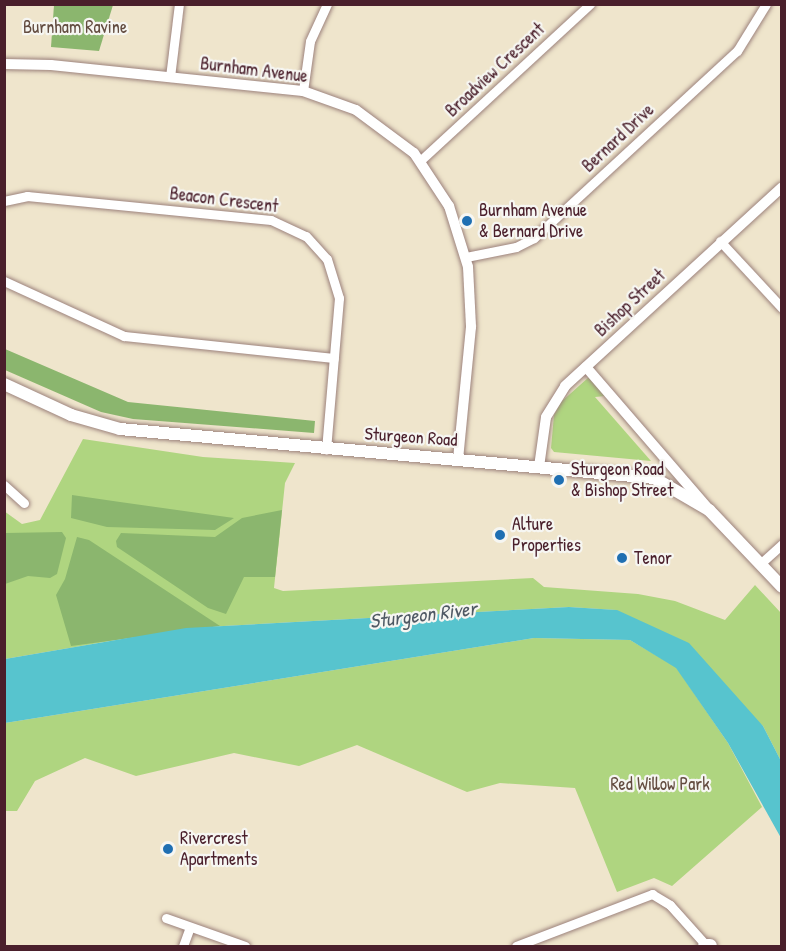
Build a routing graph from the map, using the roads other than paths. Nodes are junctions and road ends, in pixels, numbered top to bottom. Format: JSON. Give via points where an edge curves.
{"nodes":[{"id":1,"x":179,"y":4,"type":"edge"},
{"id":2,"x":327,"y":4,"type":"edge"},
{"id":3,"x":590,"y":4,"type":"edge"},
{"id":4,"x":766,"y":4,"type":"edge"},
{"id":5,"x":4,"y":64,"type":"edge"},
{"id":6,"x":170,"y":76,"type":"junction"},
{"id":7,"x":303,"y":91,"type":"junction"},
{"id":8,"x":421,"y":160,"type":"junction"},
{"id":9,"x":782,"y":187,"type":"edge"},
{"id":10,"x":4,"y":201,"type":"edge"},
{"id":11,"x":720,"y":241,"type":"junction"},
{"id":12,"x":466,"y":257,"type":"junction"},
{"id":13,"x":4,"y":281,"type":"edge"},
{"id":14,"x":782,"y":308,"type":"edge"},
{"id":15,"x":334,"y":358,"type":"junction"},
{"id":16,"x":586,"y":367,"type":"junction"},
{"id":17,"x":4,"y":384,"type":"edge"},
{"id":18,"x":326,"y":449,"type":"junction"},
{"id":19,"x":458,"y":459,"type":"junction"},
{"id":20,"x":539,"y":466,"type":"junction"},
{"id":21,"x":4,"y":485,"type":"edge"},
{"id":22,"x":24,"y":503,"type":"dead end"},
{"id":23,"x":709,"y":510,"type":"junction"},
{"id":24,"x":782,"y":544,"type":"edge"},
{"id":25,"x":760,"y":564,"type":"junction"},
{"id":26,"x":782,"y":587,"type":"edge"},
{"id":27,"x":166,"y":918,"type":"dead end"},
{"id":28,"x":190,"y":927,"type":"junction"},
{"id":29,"x":183,"y":946,"type":"edge"},
{"id":30,"x":245,"y":946,"type":"edge"},
{"id":31,"x":516,"y":946,"type":"edge"},
{"id":32,"x":707,"y":946,"type":"edge"}],
"edges":[{"from":1,"to":6,"type":"street"},
{"from":2,"to":7,"type":"street","via":[[310,41]]},
{"from":3,"to":8,"type":"street","name":"Broadview Crescent"},
{"from":4,"to":12,"type":"street","name":"Bernard Drive","via":[[736,51],[534,238],[516,247]]},
{"from":5,"to":6,"type":"street","name":"Burnham Avenue"},
{"from":6,"to":7,"type":"street","name":"Burnham Avenue"},
{"from":7,"to":8,"type":"street","name":"Burnham Avenue","via":[[356,110]]},
{"from":8,"to":12,"type":"street","name":"Burnham Avenue","via":[[449,206]]},
{"from":9,"to":11,"type":"street","name":"Bishop Street"},
{"from":10,"to":15,"type":"street","name":"Beacon Crescent","via":[[27,196],[271,220],[289,226],[321,250],[335,278],[339,298]]},
{"from":11,"to":14,"type":"street"},
{"from":11,"to":16,"type":"street","name":"Bishop Street"},
{"from":12,"to":19,"type":"street","name":"Burnham Avenue","via":[[471,327]]},
{"from":13,"to":15,"type":"street","via":[[124,336]]},
{"from":15,"to":18,"type":"street","name":"Beacon Crescent"},
{"from":16,"to":20,"type":"street","name":"Bishop Street","via":[[550,408]]},
{"from":16,"to":23,"type":"street"},
{"from":17,"to":18,"type":"main road","name":"Sturgeon Road","via":[[71,415],[120,429]]},
{"from":18,"to":19,"type":"main road","name":"Sturgeon Road"},
{"from":19,"to":20,"type":"main road","name":"Sturgeon Road"},
{"from":20,"to":23,"type":"main road","name":"Sturgeon Road","via":[[654,478]]},
{"from":21,"to":22,"type":"street"},
{"from":23,"to":25,"type":"main road","name":"Sturgeon Road"},
{"from":24,"to":25,"type":"street"},
{"from":25,"to":26,"type":"main road","name":"Sturgeon Road"},
{"from":27,"to":28,"type":"street"},
{"from":28,"to":29,"type":"street"},
{"from":28,"to":30,"type":"street"},
{"from":31,"to":32,"type":"street","via":[[652,894],[670,905]]}]}
